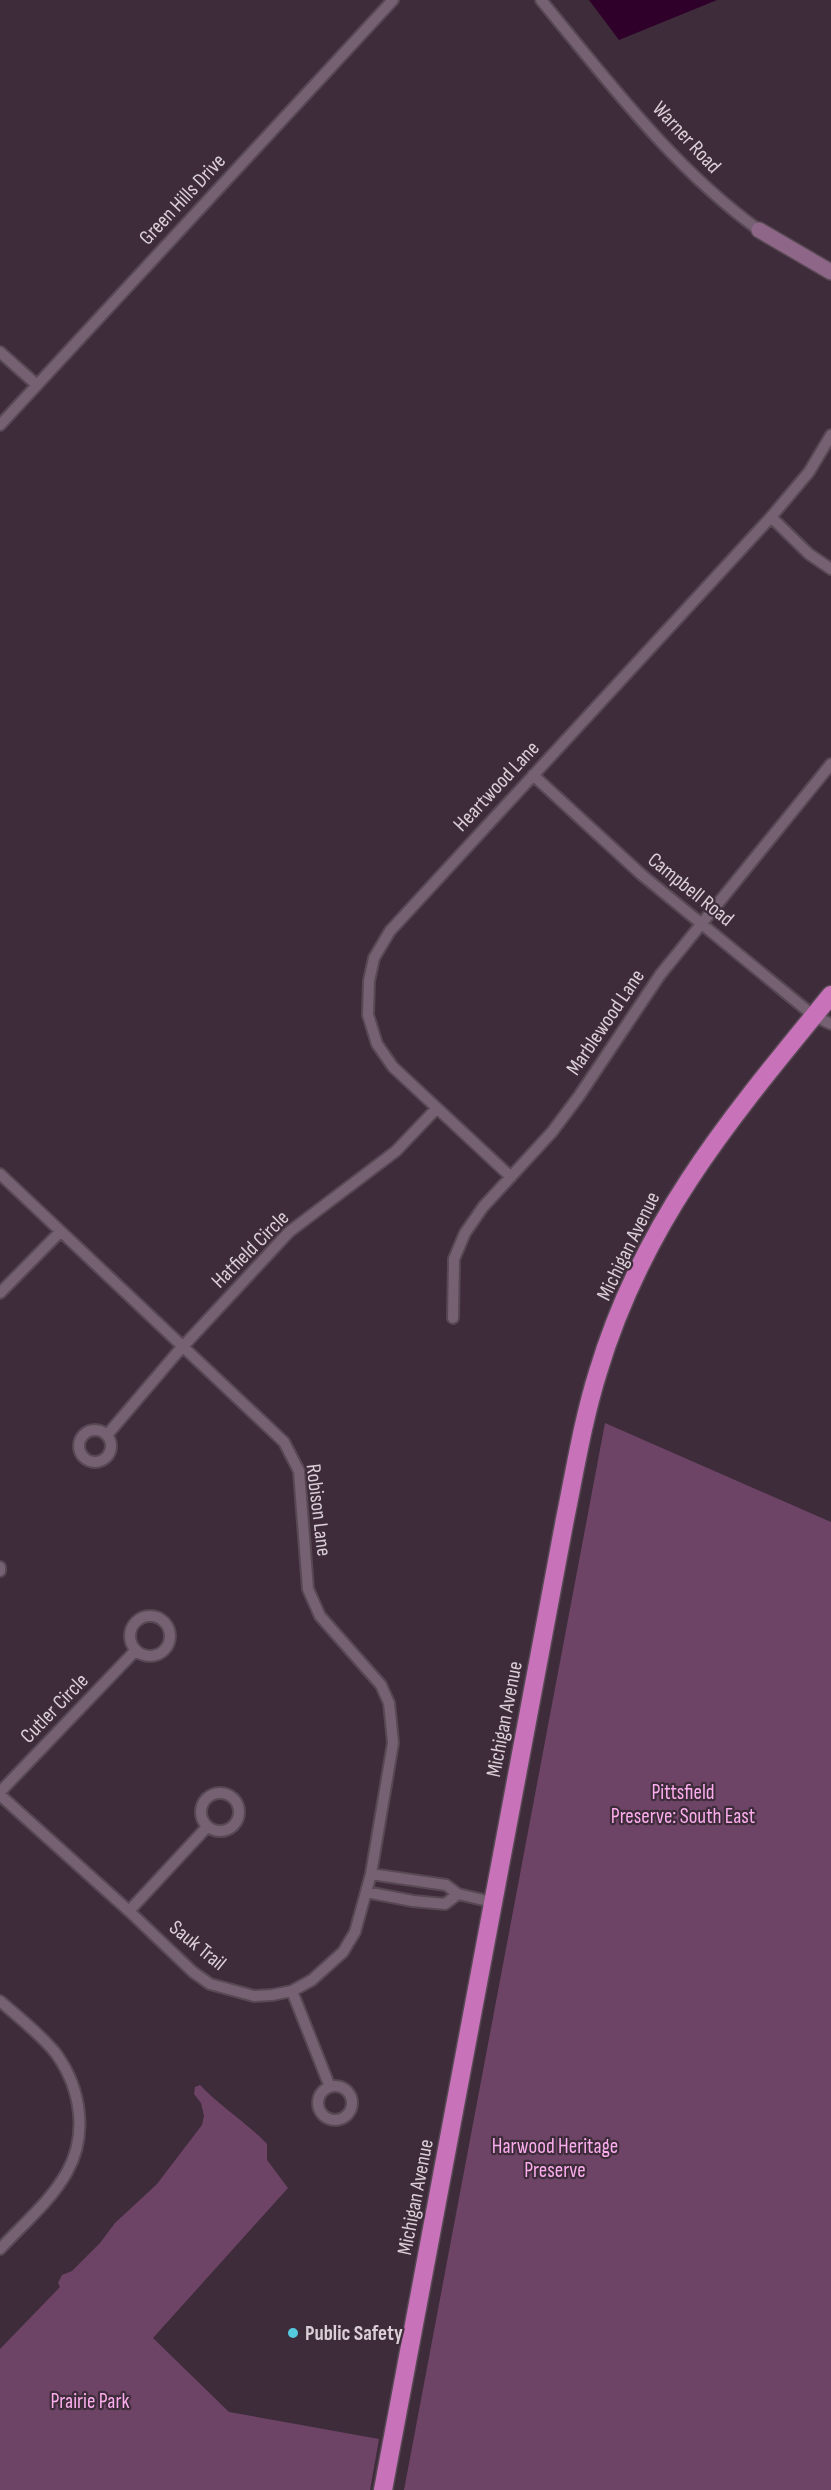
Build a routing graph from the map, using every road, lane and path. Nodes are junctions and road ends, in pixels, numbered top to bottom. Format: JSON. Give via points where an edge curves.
{"nodes":[{"id":1,"x":393,"y":0,"type":"edge"},
{"id":2,"x":541,"y":0,"type":"edge"},
{"id":3,"x":759,"y":230,"type":"joint"},
{"id":4,"x":831,"y":272,"type":"edge"},
{"id":5,"x":0,"y":351,"type":"edge"},
{"id":6,"x":37,"y":385,"type":"junction"},
{"id":7,"x":0,"y":425,"type":"edge"},
{"id":8,"x":831,"y":435,"type":"edge"},
{"id":9,"x":771,"y":517,"type":"junction"},
{"id":10,"x":831,"y":569,"type":"edge"},
{"id":11,"x":831,"y":764,"type":"edge"},
{"id":12,"x":533,"y":775,"type":"junction"},
{"id":13,"x":700,"y":922,"type":"junction"},
{"id":14,"x":831,"y":995,"type":"edge"},
{"id":15,"x":814,"y":1016,"type":"junction"},
{"id":16,"x":831,"y":1024,"type":"edge"},
{"id":17,"x":437,"y":1108,"type":"junction"},
{"id":18,"x":0,"y":1174,"type":"edge"},
{"id":19,"x":511,"y":1177,"type":"junction"},
{"id":20,"x":60,"y":1232,"type":"junction"},
{"id":21,"x":0,"y":1293,"type":"edge"},
{"id":22,"x":453,"y":1318,"type":"dead end"},
{"id":23,"x":184,"y":1346,"type":"junction"},
{"id":24,"x":107,"y":1435,"type":"dead end"},
{"id":25,"x":136,"y":1650,"type":"dead end"},
{"id":26,"x":0,"y":1793,"type":"edge"},
{"id":27,"x":207,"y":1827,"type":"dead end"},
{"id":28,"x":371,"y":1874,"type":"junction"},
{"id":29,"x":366,"y":1892,"type":"junction"},
{"id":30,"x":458,"y":1894,"type":"junction"},
{"id":31,"x":492,"y":1902,"type":"junction"},
{"id":32,"x":129,"y":1911,"type":"junction"},
{"id":33,"x":292,"y":1990,"type":"junction"},
{"id":34,"x":0,"y":2001,"type":"edge"},
{"id":35,"x":330,"y":2087,"type":"dead end"},
{"id":36,"x":0,"y":2249,"type":"edge"},
{"id":37,"x":383,"y":2490,"type":"edge"}],
"edges":[{"from":1,"to":6,"type":"street","name":"Green Hills Drive"},
{"from":2,"to":3,"type":"street","name":"Warner Road","via":[[679,161],[708,191]]},
{"from":3,"to":4,"type":"street","name":"Warner Road"},
{"from":5,"to":6,"type":"street"},
{"from":6,"to":7,"type":"street","name":"Green Hills Drive"},
{"from":8,"to":9,"type":"street","name":"Heartwood Lane","via":[[809,472]]},
{"from":9,"to":10,"type":"street","via":[[809,554]]},
{"from":9,"to":12,"type":"street","name":"Heartwood Lane"},
{"from":11,"to":13,"type":"street","name":"Marblewood Lane"},
{"from":12,"to":13,"type":"street","name":"Campbell Road","via":[[642,875]]},
{"from":12,"to":17,"type":"street","name":"Heartwood Lane","via":[[390,931],[374,958],[368,1015],[377,1044],[393,1067]]},
{"from":13,"to":15,"type":"street","name":"Campbell Road"},
{"from":13,"to":19,"type":"street","name":"Marblewood Lane","via":[[579,1096]]},
{"from":14,"to":15,"type":"highway","name":"Michigan Avenue"},
{"from":15,"to":16,"type":"street","name":"Campbell Road"},
{"from":15,"to":31,"type":"highway","name":"Michigan Avenue","via":[[743,1102],[684,1184],[638,1269],[609,1339],[584,1422]]},
{"from":17,"to":19,"type":"street","name":"Heartwood Lane"},
{"from":17,"to":23,"type":"street","name":"Hatfield Circle","via":[[396,1151],[289,1232]]},
{"from":18,"to":20,"type":"street","name":"Robison Lane"},
{"from":19,"to":22,"type":"street","name":"Marblewood Lane","via":[[483,1207],[465,1233],[454,1259]]},
{"from":20,"to":21,"type":"street"},
{"from":20,"to":23,"type":"street","name":"Robison Lane"},
{"from":23,"to":24,"type":"street","name":"Hatfield Circle"},
{"from":23,"to":28,"type":"street","name":"Robison Lane","via":[[272,1428],[292,1455],[299,1471],[308,1589],[320,1616],[381,1685],[389,1703],[393,1743]]},
{"from":25,"to":26,"type":"street","name":"Cutler Circle"},
{"from":26,"to":32,"type":"street","name":"Sauk Trail"},
{"from":27,"to":32,"type":"street"},
{"from":28,"to":29,"type":"street","name":"Sauk Trail"},
{"from":28,"to":30,"type":"street","via":[[446,1885]]},
{"from":29,"to":30,"type":"street","via":[[445,1904]]},
{"from":29,"to":33,"type":"street","name":"Sauk Trail","via":[[355,1932],[343,1952],[329,1968]]},
{"from":30,"to":31,"type":"street"},
{"from":31,"to":37,"type":"highway","name":"Michigan Avenue"},
{"from":32,"to":33,"type":"street","name":"Sauk Trail","via":[[210,1984],[254,1996]]},
{"from":33,"to":35,"type":"street"},
{"from":34,"to":36,"type":"street","via":[[56,2053],[74,2084],[79,2109],[79,2139],[67,2172]]}]}
